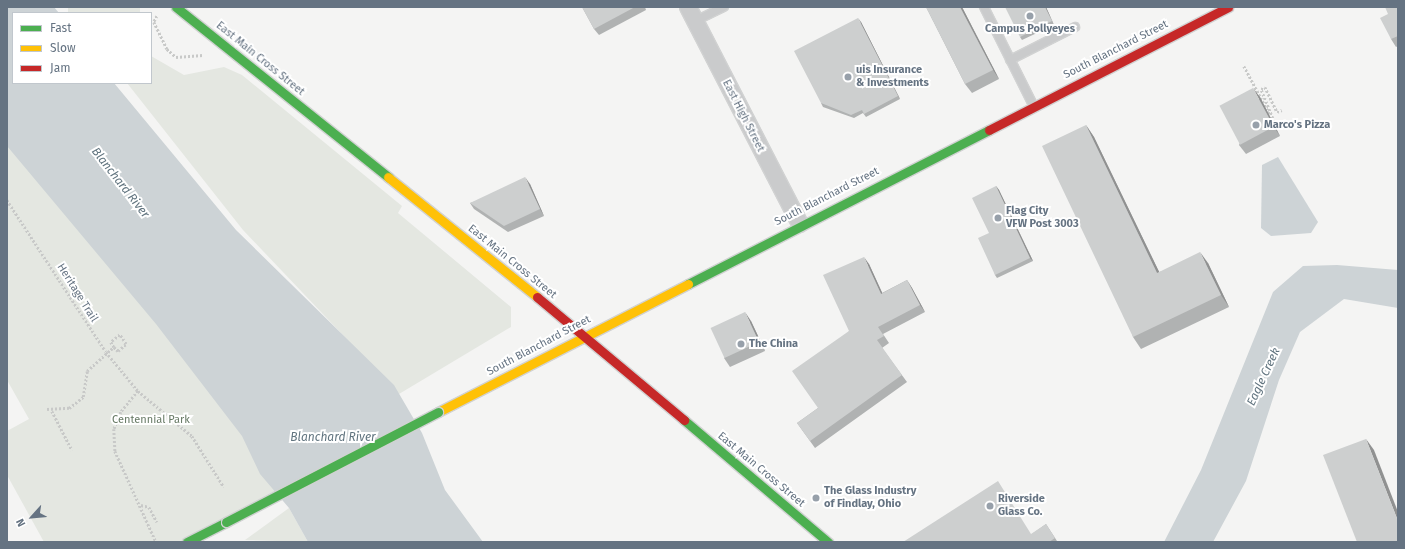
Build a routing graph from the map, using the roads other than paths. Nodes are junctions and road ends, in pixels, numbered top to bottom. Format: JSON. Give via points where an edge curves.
{"nodes":[{"id":1,"x":176,"y":7,"type":"edge"},
{"id":2,"x":688,"y":7,"type":"edge"},
{"id":3,"x":724,"y":7,"type":"edge"},
{"id":4,"x":984,"y":7,"type":"edge"},
{"id":5,"x":1228,"y":7,"type":"edge"},
{"id":6,"x":695,"y":21,"type":"junction"},
{"id":7,"x":1075,"y":28,"type":"dead end"},
{"id":8,"x":1010,"y":60,"type":"junction"},
{"id":9,"x":1033,"y":106,"type":"junction"},
{"id":10,"x":800,"y":224,"type":"junction"},
{"id":11,"x":585,"y":335,"type":"junction"},
{"id":12,"x":187,"y":542,"type":"edge"},
{"id":13,"x":828,"y":542,"type":"edge"}],
"edges":[{"from":1,"to":11,"type":"main road","name":"East Main Cross Street"},
{"from":2,"to":6,"type":"street","name":"East High Street"},
{"from":3,"to":6,"type":"lane"},
{"from":4,"to":8,"type":"lane"},
{"from":5,"to":9,"type":"main road","name":"South Blanchard Street"},
{"from":6,"to":10,"type":"street","name":"East High Street"},
{"from":7,"to":8,"type":"lane"},
{"from":8,"to":9,"type":"lane"},
{"from":9,"to":10,"type":"main road","name":"South Blanchard Street"},
{"from":10,"to":11,"type":"main road","name":"South Blanchard Street"},
{"from":11,"to":12,"type":"main road","name":"South Blanchard Street","bridge":true},
{"from":11,"to":13,"type":"main road","name":"East Main Cross Street"}]}
